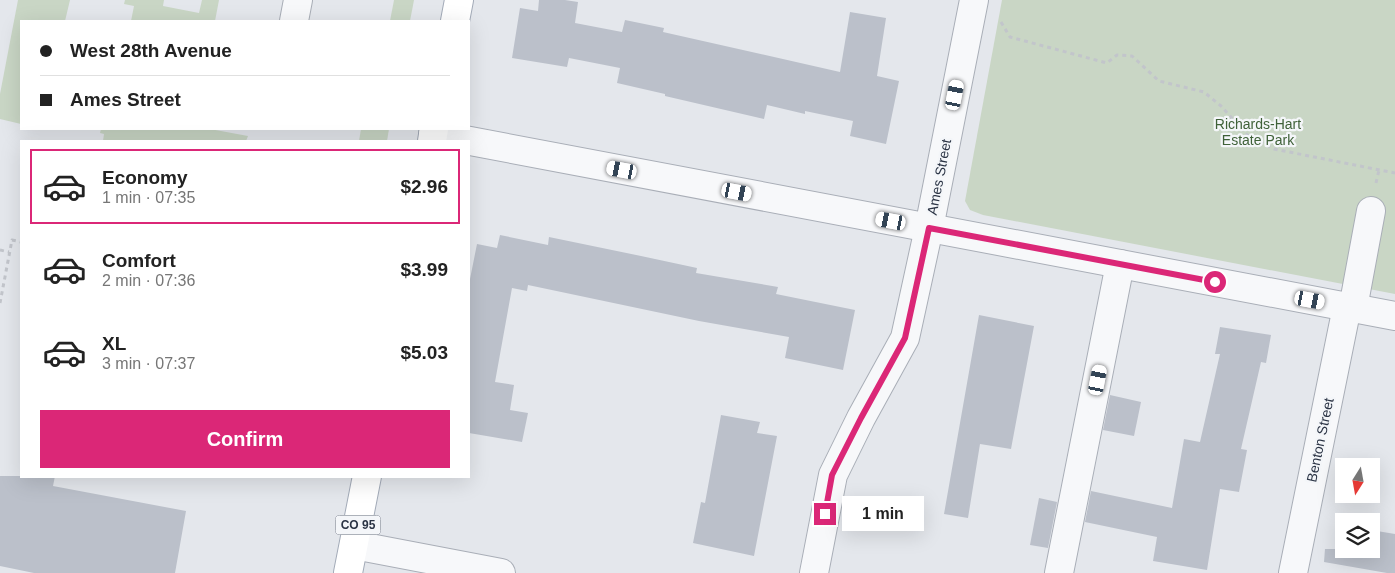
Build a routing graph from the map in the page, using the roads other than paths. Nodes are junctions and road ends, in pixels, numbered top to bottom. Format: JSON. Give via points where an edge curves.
{"nodes":[{"id":1,"x":298,"y":0,"type":"edge"},
{"id":2,"x":459,"y":0,"type":"edge"},
{"id":3,"x":974,"y":0,"type":"edge"},
{"id":4,"x":294,"y":20,"type":"edge"},
{"id":5,"x":455,"y":20,"type":"edge"},
{"id":6,"x":433,"y":135,"type":"edge"},
{"id":7,"x":460,"y":140,"type":"edge"},
{"id":8,"x":470,"y":142,"type":"edge"},
{"id":9,"x":1371,"y":210,"type":"dead end"},
{"id":10,"x":929,"y":228,"type":"junction"},
{"id":11,"x":1120,"y":264,"type":"junction"},
{"id":12,"x":1350,"y":308,"type":"junction"},
{"id":13,"x":1395,"y":316,"type":"edge"},
{"id":14,"x":367,"y":478,"type":"edge"},
{"id":15,"x":354,"y":545,"type":"junction"},
{"id":16,"x":348,"y":573,"type":"edge"},
{"id":17,"x":501,"y":573,"type":"edge"},
{"id":18,"x":814,"y":573,"type":"edge"},
{"id":19,"x":1059,"y":573,"type":"edge"},
{"id":20,"x":1293,"y":573,"type":"edge"}],
"edges":[{"from":1,"to":4,"type":"street"},
{"from":2,"to":5,"type":"main road"},
{"from":3,"to":10,"type":"street","name":"Ames Street"},
{"from":6,"to":7,"type":"street"},
{"from":8,"to":10,"type":"street"},
{"from":9,"to":12,"type":"street","name":"Benton Street"},
{"from":10,"to":11,"type":"street"},
{"from":10,"to":18,"type":"street","name":"Ames Street","via":[[905,338],[832,475]]},
{"from":11,"to":12,"type":"street"},
{"from":11,"to":19,"type":"street"},
{"from":12,"to":13,"type":"street"},
{"from":12,"to":20,"type":"street","name":"Benton Street"},
{"from":14,"to":15,"type":"main road","number":"CO 95"},
{"from":15,"to":16,"type":"main road","number":"CO 95"},
{"from":15,"to":17,"type":"street"}]}
